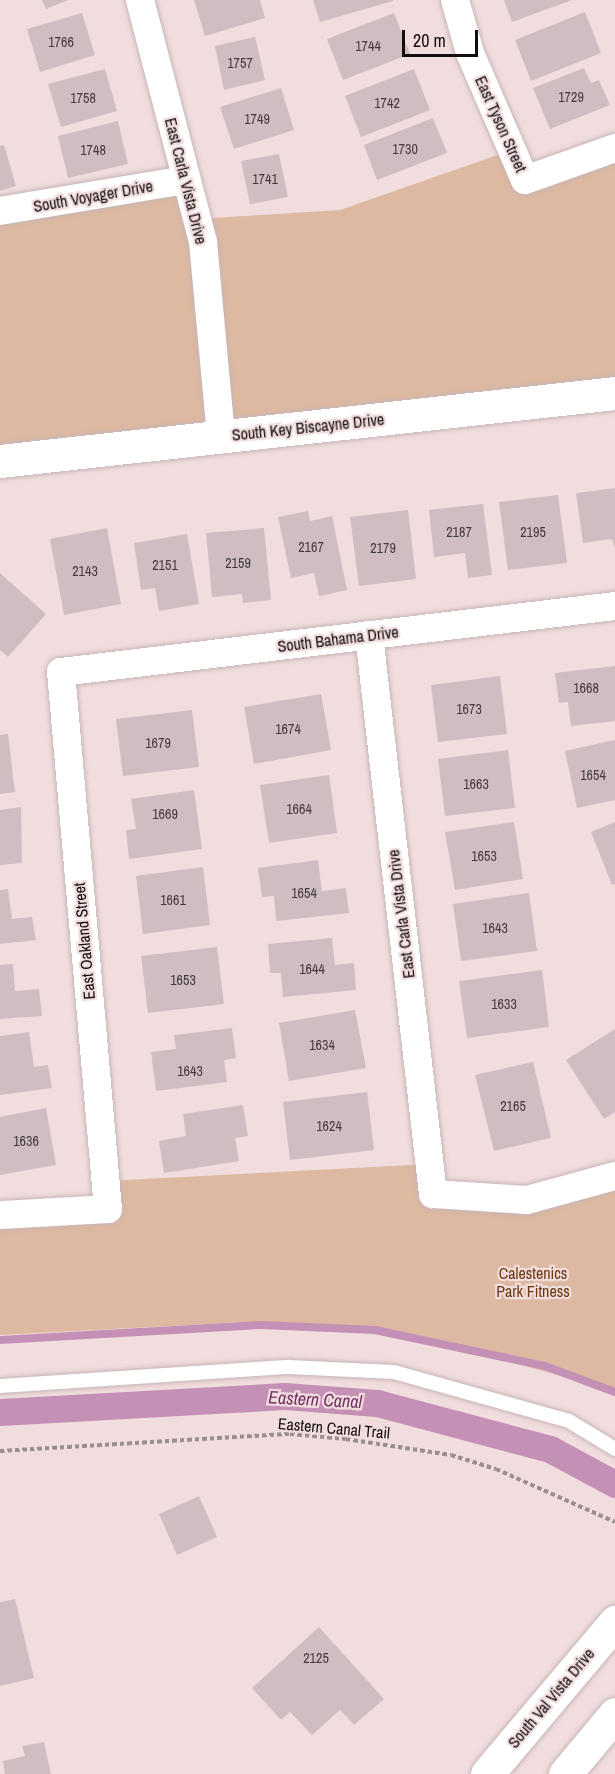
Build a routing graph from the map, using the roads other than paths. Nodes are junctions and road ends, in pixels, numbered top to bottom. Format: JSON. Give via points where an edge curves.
{"nodes":[{"id":1,"x":140,"y":0,"type":"edge"},
{"id":2,"x":455,"y":0,"type":"edge"},
{"id":3,"x":615,"y":148,"type":"edge"},
{"id":4,"x":186,"y":180,"type":"junction"},
{"id":5,"x":0,"y":211,"type":"edge"},
{"id":6,"x":615,"y":393,"type":"edge"},
{"id":7,"x":222,"y":436,"type":"junction"},
{"id":8,"x":0,"y":461,"type":"edge"},
{"id":9,"x":615,"y":606,"type":"edge"},
{"id":10,"x":369,"y":635,"type":"junction"},
{"id":11,"x":61,"y":672,"type":"joint"},
{"id":12,"x":615,"y":1176,"type":"edge"},
{"id":13,"x":0,"y":1215,"type":"edge"},
{"id":14,"x":0,"y":1386,"type":"edge"},
{"id":15,"x":615,"y":1449,"type":"edge"},
{"id":16,"x":615,"y":1622,"type":"edge"},
{"id":17,"x":615,"y":1714,"type":"edge"},
{"id":18,"x":486,"y":1774,"type":"edge"},
{"id":19,"x":565,"y":1774,"type":"edge"}],
"edges":[{"from":1,"to":4,"type":"street","name":"East Carla Vista Drive"},
{"from":2,"to":3,"type":"street","name":"East Tyson Street","via":[[470,53],[525,180]]},
{"from":4,"to":5,"type":"street","name":"South Voyager Drive"},
{"from":4,"to":7,"type":"street","name":"East Carla Vista Drive","via":[[203,243]]},
{"from":6,"to":7,"type":"street","name":"South Key Biscayne Drive"},
{"from":7,"to":8,"type":"street","name":"South Key Biscayne Drive"},
{"from":9,"to":10,"type":"street","name":"South Bahama Drive"},
{"from":10,"to":11,"type":"street","name":"South Bahama Drive"},
{"from":10,"to":12,"type":"street","name":"East Carla Vista Drive","via":[[433,1194],[527,1200]]},
{"from":11,"to":13,"type":"street","name":"East Oakland Street","via":[[108,1209]]},
{"from":14,"to":15,"type":"lane","via":[[289,1367],[394,1372],[569,1421]]},
{"from":16,"to":18,"type":"street","name":"South Val Vista Drive"},
{"from":17,"to":19,"type":"street"}]}
